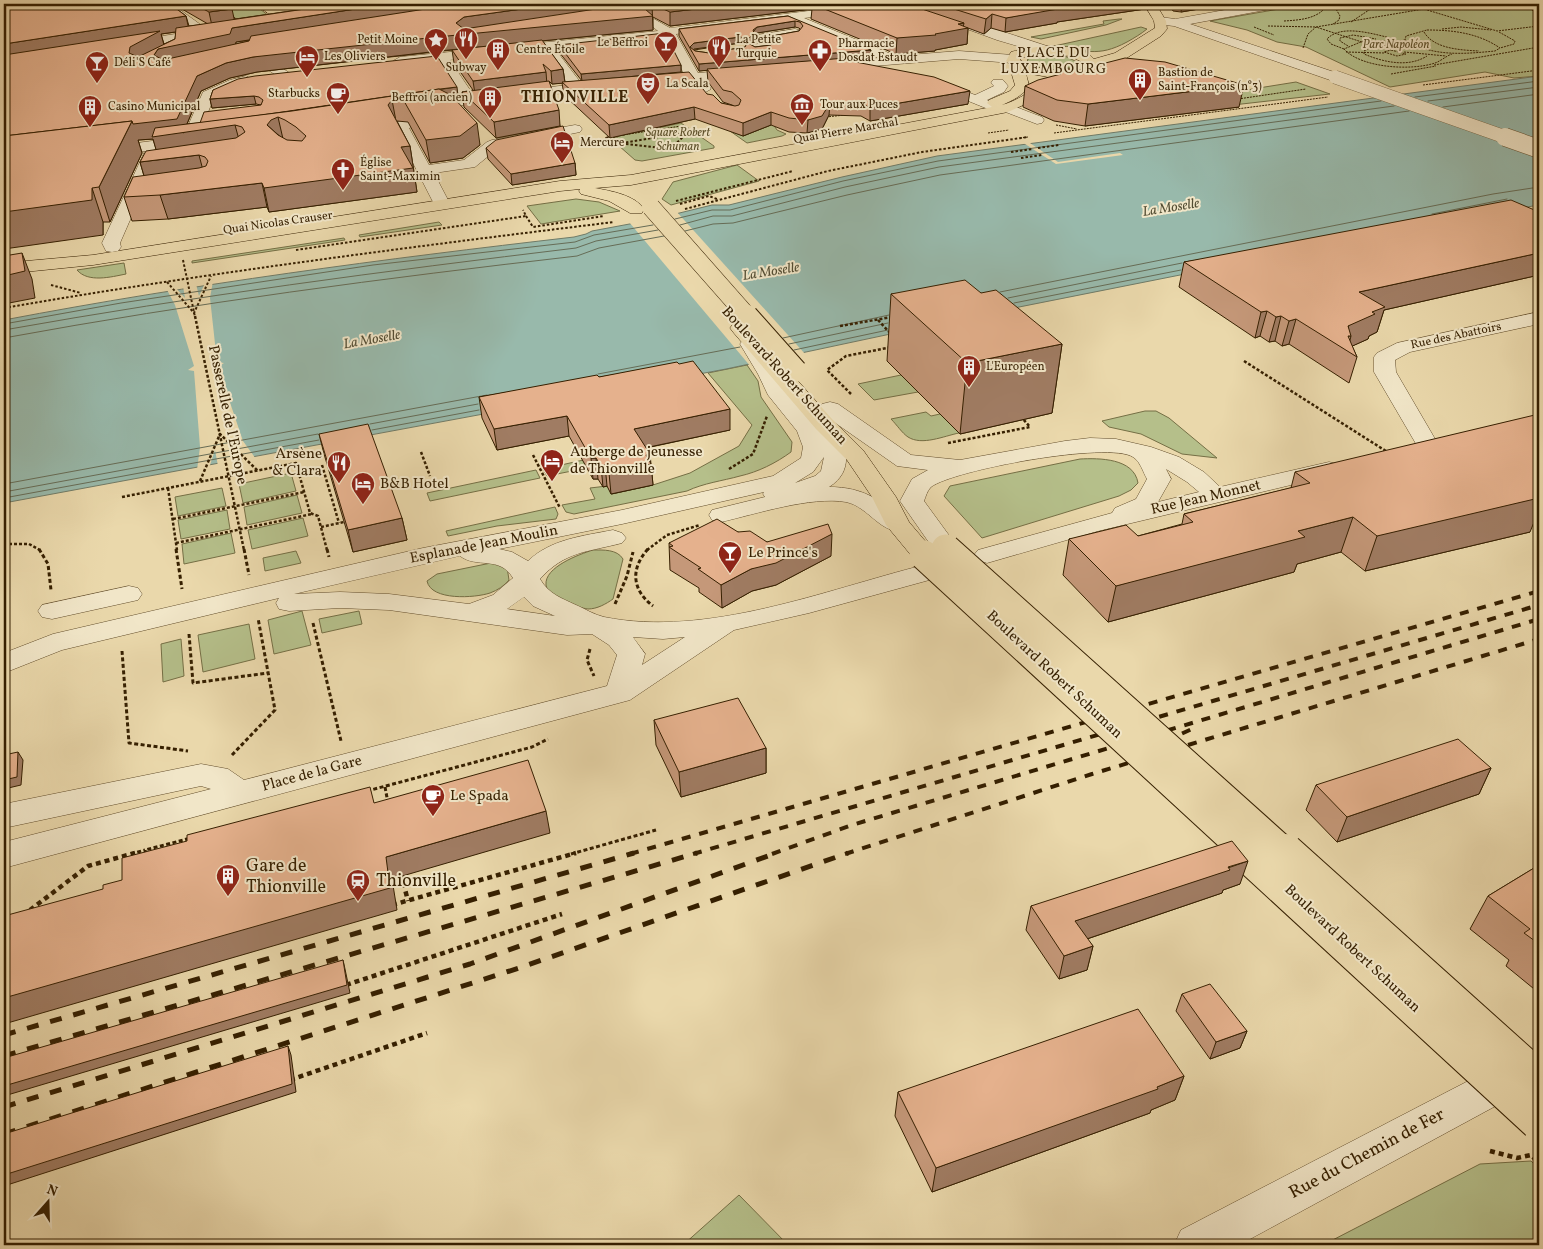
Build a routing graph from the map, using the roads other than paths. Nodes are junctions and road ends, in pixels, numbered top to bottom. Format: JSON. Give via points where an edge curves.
{"nodes":[{"id":1,"x":165,"y":4,"type":"edge"},
{"id":2,"x":886,"y":4,"type":"edge"},
{"id":3,"x":1258,"y":4,"type":"edge"},
{"id":4,"x":1276,"y":4,"type":"edge"},
{"id":5,"x":1152,"y":7,"type":"edge"},
{"id":6,"x":774,"y":9,"type":"dead end"},
{"id":7,"x":904,"y":12,"type":"edge"},
{"id":8,"x":641,"y":14,"type":"edge"},
{"id":9,"x":790,"y":17,"type":"junction"},
{"id":10,"x":1177,"y":20,"type":"junction"},
{"id":11,"x":1160,"y":25,"type":"junction"},
{"id":12,"x":236,"y":28,"type":"edge"},
{"id":13,"x":209,"y":32,"type":"junction"},
{"id":14,"x":799,"y":33,"type":"edge"},
{"id":15,"x":669,"y":34,"type":"junction"},
{"id":16,"x":521,"y":36,"type":"edge"},
{"id":17,"x":977,"y":39,"type":"junction"},
{"id":18,"x":262,"y":44,"type":"edge"},
{"id":19,"x":114,"y":47,"type":"edge"},
{"id":20,"x":541,"y":47,"type":"junction"},
{"id":21,"x":754,"y":48,"type":"edge"},
{"id":22,"x":240,"y":50,"type":"junction"},
{"id":23,"x":1045,"y":50,"type":"junction"},
{"id":24,"x":959,"y":55,"type":"junction"},
{"id":25,"x":434,"y":57,"type":"junction"},
{"id":26,"x":285,"y":59,"type":"edge"},
{"id":27,"x":1019,"y":59,"type":"junction"},
{"id":28,"x":390,"y":62,"type":"edge"},
{"id":29,"x":1087,"y":62,"type":"junction"},
{"id":30,"x":914,"y":65,"type":"junction"},
{"id":31,"x":810,"y":68,"type":"edge"},
{"id":32,"x":263,"y":72,"type":"junction"},
{"id":33,"x":761,"y":72,"type":"edge"},
{"id":34,"x":1115,"y":72,"type":"edge"},
{"id":35,"x":1058,"y":73,"type":"junction"},
{"id":36,"x":288,"y":74,"type":"edge"},
{"id":37,"x":696,"y":77,"type":"junction"},
{"id":38,"x":645,"y":81,"type":"edge"},
{"id":39,"x":616,"y":84,"type":"edge"},
{"id":40,"x":998,"y":84,"type":"dead end"},
{"id":41,"x":577,"y":87,"type":"junction"},
{"id":42,"x":535,"y":93,"type":"junction"},
{"id":43,"x":714,"y":102,"type":"edge"},
{"id":44,"x":982,"y":102,"type":"junction"},
{"id":45,"x":547,"y":104,"type":"edge"},
{"id":46,"x":466,"y":107,"type":"junction"},
{"id":47,"x":409,"y":108,"type":"edge"},
{"id":48,"x":1008,"y":108,"type":"junction"},
{"id":49,"x":218,"y":113,"type":"edge"},
{"id":50,"x":200,"y":115,"type":"junction"},
{"id":51,"x":1037,"y":120,"type":"road end"},
{"id":52,"x":401,"y":126,"type":"junction"},
{"id":53,"x":570,"y":126,"type":"dead end"},
{"id":54,"x":480,"y":132,"type":"dead end"},
{"id":55,"x":347,"y":135,"type":"edge"},
{"id":56,"x":205,"y":139,"type":"edge"},
{"id":57,"x":189,"y":142,"type":"junction"},
{"id":58,"x":155,"y":145,"type":"junction"},
{"id":59,"x":1539,"y":149,"type":"edge"},
{"id":60,"x":486,"y":150,"type":"junction"},
{"id":61,"x":89,"y":153,"type":"edge"},
{"id":62,"x":164,"y":165,"type":"edge"},
{"id":63,"x":710,"y":165,"type":"junction"},
{"id":64,"x":646,"y":167,"type":"junction"},
{"id":65,"x":143,"y":170,"type":"junction"},
{"id":66,"x":424,"y":170,"type":"junction"},
{"id":67,"x":552,"y":182,"type":"joint"},
{"id":68,"x":622,"y":182,"type":"junction"},
{"id":69,"x":150,"y":193,"type":"edge"},
{"id":70,"x":517,"y":194,"type":"junction"},
{"id":71,"x":132,"y":195,"type":"junction"},
{"id":72,"x":440,"y":200,"type":"junction"},
{"id":73,"x":653,"y":206,"type":"junction"},
{"id":74,"x":112,"y":247,"type":"junction"},
{"id":75,"x":4,"y":259,"type":"edge"},
{"id":76,"x":4,"y":269,"type":"edge"},
{"id":77,"x":1539,"y":318,"type":"edge"},
{"id":78,"x":740,"y":328,"type":"joint"},
{"id":79,"x":782,"y":373,"type":"junction"},
{"id":80,"x":827,"y":416,"type":"junction"},
{"id":81,"x":1142,"y":453,"type":"junction"},
{"id":82,"x":1390,"y":453,"type":"edge"},
{"id":83,"x":1346,"y":465,"type":"edge"},
{"id":84,"x":963,"y":466,"type":"junction"},
{"id":85,"x":1215,"y":496,"type":"junction"},
{"id":86,"x":898,"y":525,"type":"junction"},
{"id":87,"x":1091,"y":525,"type":"junction"},
{"id":88,"x":446,"y":551,"type":"junction"},
{"id":89,"x":486,"y":554,"type":"junction"},
{"id":90,"x":987,"y":555,"type":"dead end"},
{"id":91,"x":931,"y":559,"type":"junction"},
{"id":92,"x":408,"y":572,"type":"junction"},
{"id":93,"x":527,"y":577,"type":"junction"},
{"id":94,"x":129,"y":594,"type":"dead end"},
{"id":95,"x":389,"y":602,"type":"junction"},
{"id":96,"x":289,"y":603,"type":"junction"},
{"id":97,"x":473,"y":612,"type":"junction"},
{"id":98,"x":186,"y":613,"type":"junction"},
{"id":99,"x":605,"y":616,"type":"junction"},
{"id":100,"x":726,"y":623,"type":"junction"},
{"id":101,"x":53,"y":643,"type":"junction"},
{"id":102,"x":4,"y":664,"type":"edge"},
{"id":103,"x":4,"y":671,"type":"edge"},
{"id":104,"x":620,"y":693,"type":"junction"},
{"id":105,"x":240,"y":793,"type":"junction"},
{"id":106,"x":4,"y":816,"type":"edge"},
{"id":107,"x":4,"y":855,"type":"edge"},
{"id":108,"x":1539,"y":1064,"type":"edge"},
{"id":109,"x":1539,"y":1081,"type":"edge"},
{"id":110,"x":1539,"y":1121,"type":"edge"},
{"id":111,"x":1196,"y":1245,"type":"edge"}],
"edges":[{"from":1,"to":13,"type":"street","via":[[197,28]]},
{"from":2,"to":7,"type":"street"},
{"from":2,"to":9,"type":"street"},
{"from":3,"to":10,"type":"street"},
{"from":4,"to":10,"type":"street"},
{"from":5,"to":10,"type":"street","via":[[1161,15]]},
{"from":5,"to":11,"type":"main road"},
{"from":6,"to":9,"type":"street"},
{"from":8,"to":15,"type":"street"},
{"from":9,"to":15,"type":"street"},
{"from":9,"to":30,"type":"street"},
{"from":10,"to":11,"type":"street"},
{"from":10,"to":59,"type":"street","bridge":true},
{"from":11,"to":29,"type":"main road","via":[[1151,38],[1120,56]]},
{"from":12,"to":13,"type":"street"},
{"from":13,"to":19,"type":"street","via":[[172,48]]},
{"from":13,"to":22,"type":"street"},
{"from":14,"to":21,"type":"street","via":[[761,38],[766,47]]},
{"from":15,"to":20,"type":"street"},
{"from":15,"to":37,"type":"street"},
{"from":16,"to":20,"type":"street"},
{"from":17,"to":23,"type":"street","via":[[941,20]]},
{"from":17,"to":24,"type":"street","via":[[976,48]]},
{"from":17,"to":27,"type":"street"},
{"from":18,"to":22,"type":"street"},
{"from":20,"to":25,"type":"street"},
{"from":20,"to":41,"type":"street"},
{"from":22,"to":32,"type":"street"},
{"from":23,"to":27,"type":"main road"},
{"from":23,"to":29,"type":"main road","via":[[1065,51]]},
{"from":24,"to":27,"type":"street"},
{"from":24,"to":30,"type":"street"},
{"from":25,"to":28,"type":"street"},
{"from":25,"to":46,"type":"street","via":[[444,60]]},
{"from":26,"to":32,"type":"street"},
{"from":27,"to":35,"type":"main road","via":[[1040,72]]},
{"from":27,"to":44,"type":"main road","name":"Quai Pierre Marchal","via":[[1022,86],[1015,94]]},
{"from":29,"to":34,"type":"street"},
{"from":29,"to":35,"type":"main road","via":[[1079,71]]},
{"from":30,"to":31,"type":"street"},
{"from":30,"to":44,"type":"street"},
{"from":32,"to":36,"type":"street"},
{"from":32,"to":50,"type":"street","via":[[208,95]]},
{"from":33,"to":37,"type":"street"},
{"from":35,"to":48,"type":"main road","name":"Quai Pierre Marchal","via":[[1030,100]]},
{"from":37,"to":38,"type":"street"},
{"from":37,"to":43,"type":"street"},
{"from":39,"to":41,"type":"street"},
{"from":40,"to":44,"type":"street","via":[[1001,86],[999,89]]},
{"from":41,"to":42,"type":"street"},
{"from":42,"to":45,"type":"street"},
{"from":42,"to":46,"type":"street"},
{"from":44,"to":64,"type":"main road","name":"Quai Pierre Marchal"},
{"from":46,"to":47,"type":"street","via":[[447,104]]},
{"from":46,"to":52,"type":"street"},
{"from":48,"to":51,"type":"street"},
{"from":48,"to":63,"type":"main road","name":"Quai Pierre Marchal"},
{"from":49,"to":50,"type":"street"},
{"from":50,"to":57,"type":"street"},
{"from":52,"to":55,"type":"street"},
{"from":52,"to":66,"type":"street"},
{"from":53,"to":60,"type":"street"},
{"from":54,"to":60,"type":"street"},
{"from":56,"to":57,"type":"street"},
{"from":57,"to":58,"type":"street"},
{"from":58,"to":61,"type":"street"},
{"from":58,"to":65,"type":"street"},
{"from":60,"to":66,"type":"street","via":[[469,164]]},
{"from":62,"to":65,"type":"street"},
{"from":63,"to":68,"type":"main road","name":"Quai Pierre Marchal"},
{"from":63,"to":73,"type":"main road","name":"Quai Pierre Marchal","via":[[674,175],[658,184],[650,199]]},
{"from":64,"to":67,"type":"main road","name":"Quai Pierre Marchal"},
{"from":64,"to":68,"type":"main road","name":"Quai Pierre Marchal"},
{"from":65,"to":71,"type":"street"},
{"from":66,"to":72,"type":"street"},
{"from":67,"to":72,"type":"main road","name":"Quai Nicolas Crauser"},
{"from":68,"to":70,"type":"main road","name":"Quai Pierre Marchal","via":[[560,186]]},
{"from":68,"to":73,"type":"main road","name":"Boulevard Robert Schuman","via":[[618,190]]},
{"from":69,"to":71,"type":"street"},
{"from":70,"to":73,"type":"main road","via":[[589,192]]},
{"from":70,"to":76,"type":"main road","name":"Quai Nicolas Crauser","via":[[98,259]]},
{"from":71,"to":74,"type":"street"},
{"from":72,"to":74,"type":"main road","name":"Quai Nicolas Crauser"},
{"from":73,"to":78,"type":"main road","name":"Boulevard Robert Schuman"},
{"from":73,"to":79,"type":"main road","name":"Boulevard Robert Schuman","bridge":true},
{"from":74,"to":75,"type":"main road","name":"Quai Nicolas Crauser"},
{"from":77,"to":82,"type":"street","name":"Rue des Abattoirs","via":[[1404,347],[1384,356],[1385,372],[1436,442]]},
{"from":78,"to":79,"type":"street","name":"Esplanade Jean Moulin"},
{"from":79,"to":80,"type":"main road","name":"Boulevard Robert Schuman"},
{"from":79,"to":88,"type":"street","name":"Esplanade Jean Moulin","via":[[779,395],[810,433],[815,446],[809,463],[795,474],[764,486],[688,503]]},
{"from":80,"to":84,"type":"street","via":[[905,461]]},
{"from":80,"to":86,"type":"main road","name":"Boulevard Robert Schuman","via":[[884,497]]},
{"from":80,"to":89,"type":"street","name":"Esplanade Jean Moulin","via":[[836,457],[835,468],[819,483]]},
{"from":80,"to":91,"type":"main road","name":"Boulevard Robert Schuman","via":[[908,516]]},
{"from":81,"to":84,"type":"street","via":[[1117,446],[1079,446]]},
{"from":81,"to":85,"type":"street","via":[[1164,469],[1180,487]]},
{"from":81,"to":87,"type":"street","via":[[1159,479],[1145,504]]},
{"from":83,"to":85,"type":"street","name":"Rue Jean Monnet"},
{"from":84,"to":91,"type":"street","via":[[922,483],[916,489],[912,501]]},
{"from":85,"to":87,"type":"street","name":"Rue Jean Monnet"},
{"from":86,"to":91,"type":"main road","name":"Boulevard Robert Schuman"},
{"from":86,"to":93,"type":"street","name":"Esplanade Jean Moulin","via":[[860,498],[824,494],[575,546],[553,554]]},
{"from":87,"to":90,"type":"street","name":"Rue Jean Monnet"},
{"from":88,"to":89,"type":"street"},
{"from":88,"to":98,"type":"street","name":"Esplanade Jean Moulin"},
{"from":89,"to":92,"type":"street","name":"Esplanade Jean Moulin"},
{"from":89,"to":93,"type":"street","via":[[518,565]]},
{"from":91,"to":100,"type":"street","name":"Esplanade Jean Moulin","via":[[831,600]]},
{"from":91,"to":109,"type":"main road","name":"Boulevard Robert Schuman","bridge":true},
{"from":91,"to":110,"type":"main road","name":"Boulevard Robert Schuman","bridge":true},
{"from":92,"to":95,"type":"street"},
{"from":92,"to":96,"type":"street","name":"Esplanade Jean Moulin"},
{"from":93,"to":97,"type":"street","name":"Esplanade Jean Moulin","via":[[511,595],[492,607]]},
{"from":93,"to":99,"type":"street","name":"Esplanade Jean Moulin","via":[[535,593],[543,600]]},
{"from":94,"to":101,"type":"street","via":[[51,601]]},
{"from":95,"to":96,"type":"street","name":"Esplanade Jean Moulin"},
{"from":95,"to":97,"type":"street","name":"Esplanade Jean Moulin"},
{"from":96,"to":98,"type":"street","name":"Esplanade Jean Moulin"},
{"from":97,"to":99,"type":"street","name":"Esplanade Jean Moulin","via":[[567,626]]},
{"from":98,"to":101,"type":"street","name":"Esplanade Jean Moulin"},
{"from":98,"to":103,"type":"street","name":"Esplanade Jean Moulin"},
{"from":99,"to":100,"type":"street","name":"Esplanade Jean Moulin","via":[[652,631]]},
{"from":99,"to":104,"type":"street","name":"Esplanade Jean Moulin","via":[[631,654]]},
{"from":100,"to":104,"type":"street","name":"Esplanade Jean Moulin"},
{"from":101,"to":102,"type":"street","name":"Esplanade Jean Moulin"},
{"from":104,"to":105,"type":"street","name":"Place de la Gare"},
{"from":105,"to":106,"type":"street","via":[[217,777],[201,775]]},
{"from":105,"to":107,"type":"street","name":"Place de la Gare"},
{"from":108,"to":111,"type":"street","name":"Rue du Chemin de Fer"}]}
